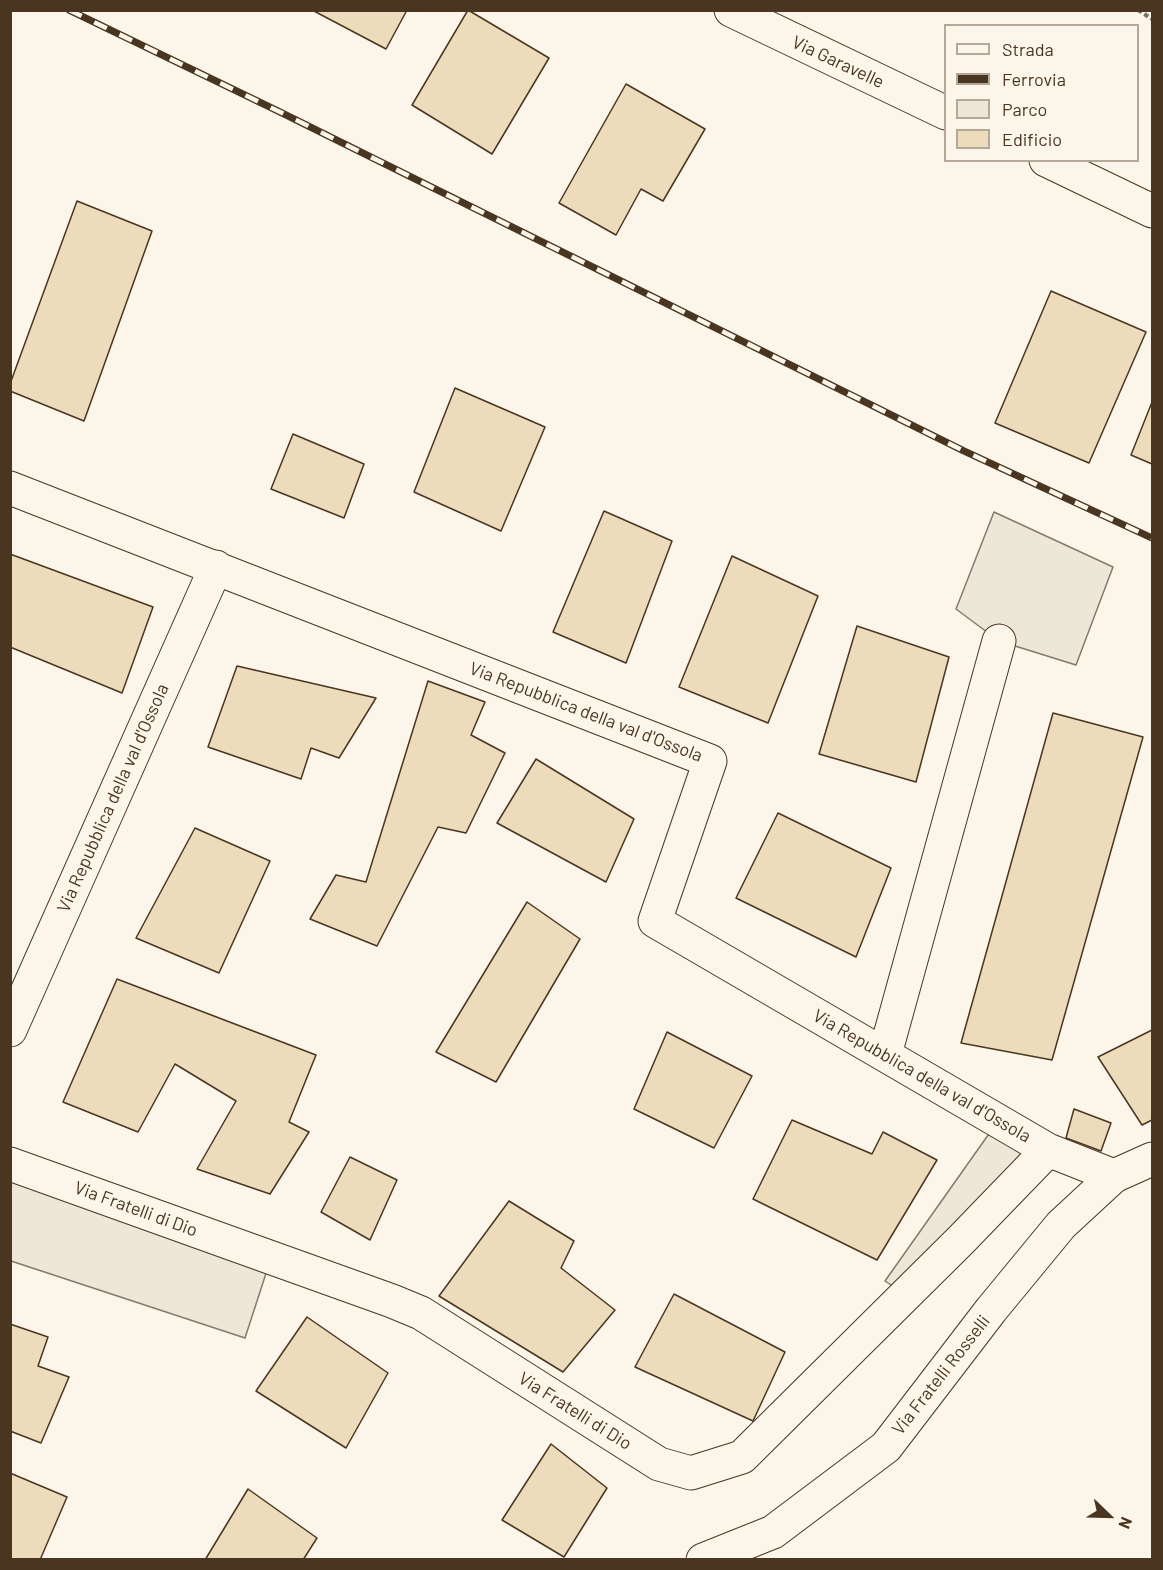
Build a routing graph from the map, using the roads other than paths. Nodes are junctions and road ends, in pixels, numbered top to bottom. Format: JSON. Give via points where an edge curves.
{"nodes":[{"id":1,"x":731,"y":10,"type":"edge"},
{"id":2,"x":944,"y":113,"type":"edge"},
{"id":3,"x":1050,"y":162,"type":"edge"},
{"id":4,"x":1152,"y":211,"type":"edge"},
{"id":5,"x":10,"y":488,"type":"edge"},
{"id":6,"x":216,"y":567,"type":"junction"},
{"id":7,"x":999,"y":641,"type":"dead end"},
{"id":8,"x":10,"y":1030,"type":"edge"},
{"id":9,"x":885,"y":1054,"type":"junction"},
{"id":10,"x":1048,"y":1150,"type":"junction"},
{"id":11,"x":1152,"y":1159,"type":"edge"},
{"id":12,"x":10,"y":1164,"type":"edge"},
{"id":13,"x":1114,"y":1176,"type":"junction"},
{"id":14,"x":703,"y":1560,"type":"edge"}],
"edges":[{"from":1,"to":2,"type":"street","name":"Via Garavelle"},
{"from":3,"to":4,"type":"street"},
{"from":5,"to":6,"type":"street","name":"Via Repubblica della val d'Ossola"},
{"from":6,"to":8,"type":"street","name":"Via Repubblica della val d'Ossola"},
{"from":6,"to":9,"type":"street","name":"Via Repubblica della val d'Ossola","via":[[710,761],[655,921]]},
{"from":7,"to":9,"type":"street"},
{"from":9,"to":10,"type":"street","name":"Via Repubblica della val d'Ossola"},
{"from":10,"to":12,"type":"street","name":"Via Fratelli di Dio","via":[[742,1457],[691,1473],[659,1464],[421,1313]]},
{"from":10,"to":13,"type":"street","name":"Via Repubblica della val d'Ossola"},
{"from":11,"to":13,"type":"street","name":"Via Fratelli Rosselli"},
{"from":13,"to":14,"type":"street","name":"Via Fratelli Rosselli","via":[[1061,1225],[886,1446],[773,1532]]}]}
